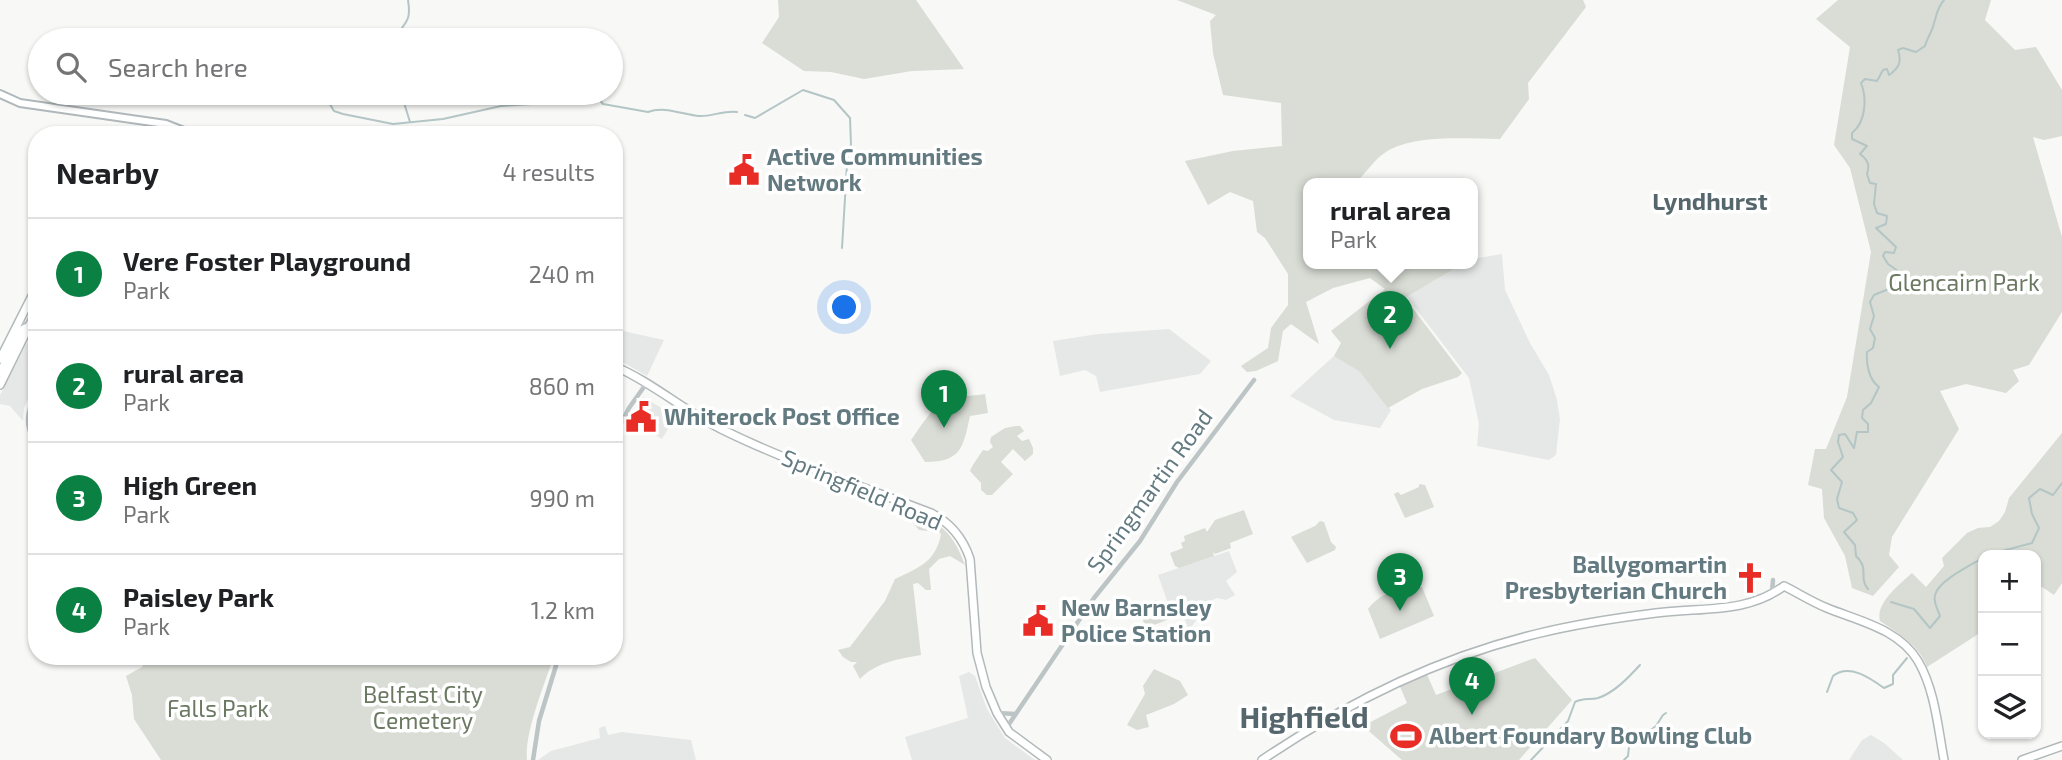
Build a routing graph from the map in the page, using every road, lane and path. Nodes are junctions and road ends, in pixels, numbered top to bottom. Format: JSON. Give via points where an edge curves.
{"nodes":[{"id":1,"x":0,"y":94,"type":"edge"},
{"id":2,"x":28,"y":105,"type":"edge"},
{"id":3,"x":29,"y":105,"type":"edge"},
{"id":4,"x":171,"y":126,"type":"edge"},
{"id":5,"x":28,"y":311,"type":"edge"},
{"id":6,"x":28,"y":317,"type":"edge"},
{"id":7,"x":28,"y":320,"type":"edge"},
{"id":8,"x":22,"y":327,"type":"junction"},
{"id":9,"x":28,"y":329,"type":"edge"},
{"id":10,"x":28,"y":332,"type":"edge"},
{"id":11,"x":0,"y":359,"type":"edge"},
{"id":12,"x":623,"y":371,"type":"edge"},
{"id":13,"x":0,"y":373,"type":"edge"},
{"id":14,"x":1254,"y":380,"type":"dead end"},
{"id":15,"x":646,"y":384,"type":"junction"},
{"id":16,"x":0,"y":386,"type":"edge"},
{"id":17,"x":623,"y":420,"type":"edge"},
{"id":18,"x":1773,"y":580,"type":"dead end"},
{"id":19,"x":1770,"y":595,"type":"junction"},
{"id":20,"x":556,"y":665,"type":"edge"},
{"id":21,"x":997,"y":713,"type":"junction"},
{"id":22,"x":1015,"y":714,"type":"junction"},
{"id":23,"x":1006,"y":728,"type":"junction"},
{"id":24,"x":2062,"y":746,"type":"edge"},
{"id":25,"x":533,"y":760,"type":"edge"},
{"id":26,"x":1047,"y":760,"type":"edge"},
{"id":27,"x":1262,"y":760,"type":"edge"},
{"id":28,"x":1944,"y":760,"type":"edge"},
{"id":29,"x":2022,"y":760,"type":"edge"}],
"edges":[{"from":1,"to":2,"type":"main road"},
{"from":3,"to":4,"type":"main road"},
{"from":5,"to":8,"type":"highway"},
{"from":6,"to":8,"type":"highway"},
{"from":7,"to":8,"type":"highway"},
{"from":8,"to":9,"type":"street"},
{"from":8,"to":10,"type":"street"},
{"from":8,"to":11,"type":"highway"},
{"from":8,"to":13,"type":"highway"},
{"from":8,"to":16,"type":"highway"},
{"from":12,"to":15,"type":"highway","name":"Springfield Road"},
{"from":14,"to":22,"type":"street","name":"Springmartin Road"},
{"from":15,"to":17,"type":"street"},
{"from":15,"to":21,"type":"highway","name":"Springfield Road","via":[[736,437],[931,513],[953,528],[970,559],[977,653]]},
{"from":18,"to":19,"type":"street"},
{"from":19,"to":27,"type":"highway","via":[[1736,607],[1685,609],[1583,624],[1482,649],[1379,691]]},
{"from":19,"to":28,"type":"highway","via":[[1784,586],[1881,628],[1905,645],[1916,657],[1931,695]]},
{"from":20,"to":25,"type":"street"},
{"from":21,"to":22,"type":"street"},
{"from":21,"to":23,"type":"highway","name":"Springfield Road"},
{"from":22,"to":23,"type":"street","name":"Springmartin Road"},
{"from":23,"to":26,"type":"highway","name":"Springfield Road"},
{"from":24,"to":29,"type":"highway"}]}
